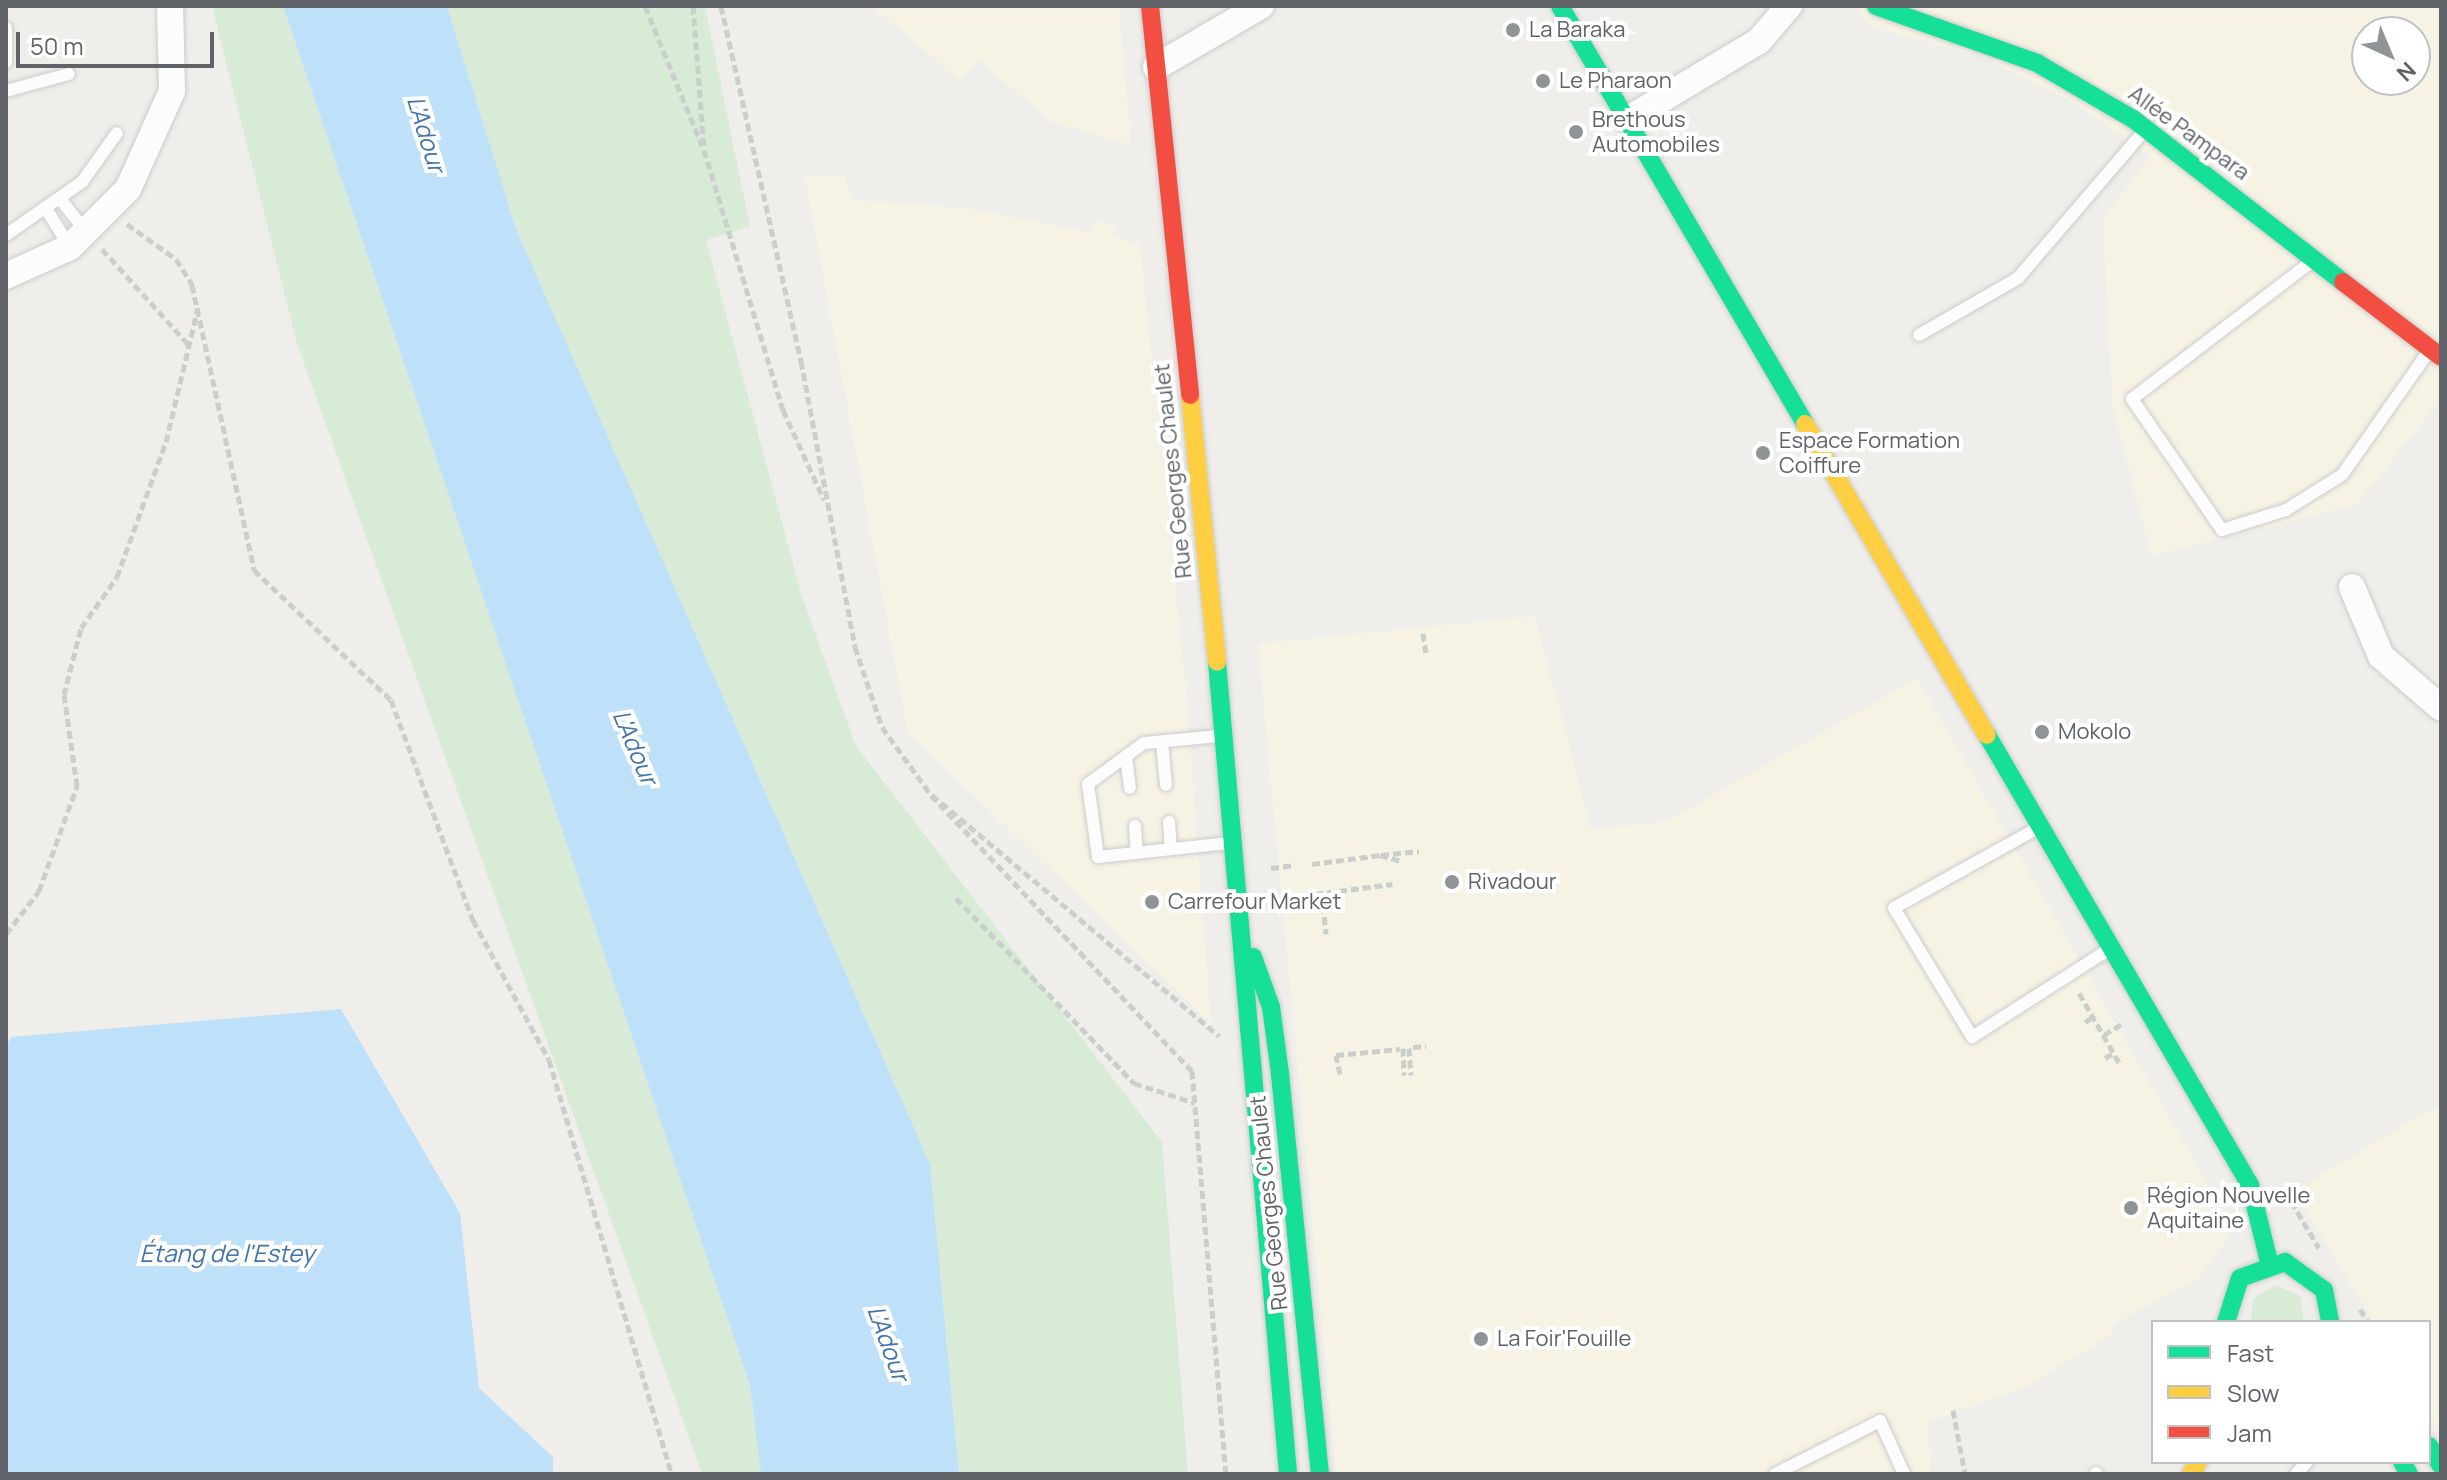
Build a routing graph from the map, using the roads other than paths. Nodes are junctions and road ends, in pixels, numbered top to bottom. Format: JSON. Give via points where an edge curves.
{"nodes":[{"id":1,"x":170,"y":6,"type":"edge"},
{"id":2,"x":1150,"y":6,"type":"edge"},
{"id":3,"x":1261,"y":6,"type":"edge"},
{"id":4,"x":1560,"y":6,"type":"edge"},
{"id":5,"x":1789,"y":6,"type":"edge"},
{"id":6,"x":1876,"y":6,"type":"edge"},
{"id":7,"x":6,"y":28,"type":"edge"},
{"id":8,"x":6,"y":62,"type":"edge"},
{"id":9,"x":1156,"y":67,"type":"junction"},
{"id":10,"x":69,"y":74,"type":"dead end"},
{"id":11,"x":6,"y":91,"type":"edge"},
{"id":12,"x":1627,"y":120,"type":"junction"},
{"id":13,"x":2146,"y":129,"type":"junction"},
{"id":14,"x":117,"y":133,"type":"dead end"},
{"id":15,"x":61,"y":200,"type":"junction"},
{"id":16,"x":48,"y":212,"type":"junction"},
{"id":17,"x":6,"y":235,"type":"edge"},
{"id":18,"x":87,"y":243,"type":"junction"},
{"id":19,"x":2314,"y":258,"type":"junction"},
{"id":20,"x":6,"y":276,"type":"edge"},
{"id":21,"x":1919,"y":335,"type":"dead end"},
{"id":22,"x":2436,"y":353,"type":"edge"},
{"id":23,"x":2352,"y":587,"type":"dead end"},
{"id":24,"x":2441,"y":708,"type":"edge"},
{"id":25,"x":1223,"y":736,"type":"junction"},
{"id":26,"x":1162,"y":742,"type":"junction"},
{"id":27,"x":1126,"y":756,"type":"junction"},
{"id":28,"x":1166,"y":785,"type":"dead end"},
{"id":29,"x":1130,"y":788,"type":"dead end"},
{"id":30,"x":1169,"y":822,"type":"dead end"},
{"id":31,"x":2042,"y":825,"type":"junction"},
{"id":32,"x":1135,"y":826,"type":"dead end"},
{"id":33,"x":1233,"y":842,"type":"junction"},
{"id":34,"x":1171,"y":849,"type":"junction"},
{"id":35,"x":1137,"y":852,"type":"junction"},
{"id":36,"x":1244,"y":931,"type":"junction"},
{"id":37,"x":2113,"y":947,"type":"junction"},
{"id":38,"x":2269,"y":1262,"type":"junction"},
{"id":39,"x":2226,"y":1320,"type":"edge"},
{"id":40,"x":2329,"y":1320,"type":"edge"},
{"id":41,"x":1288,"y":1474,"type":"edge"},
{"id":42,"x":1320,"y":1474,"type":"edge"},
{"id":43,"x":1775,"y":1474,"type":"edge"},
{"id":44,"x":1904,"y":1474,"type":"edge"}],
"edges":[{"from":1,"to":18,"type":"street","via":[[168,102],[144,160]]},
{"from":2,"to":9,"type":"main road","name":"Rue Georges Chaulet"},
{"from":3,"to":9,"type":"street"},
{"from":4,"to":12,"type":"main road"},
{"from":5,"to":12,"type":"street","via":[[1759,41]]},
{"from":6,"to":13,"type":"main road","name":"Allée Pampara","via":[[2037,63]]},
{"from":7,"to":8,"type":"lane"},
{"from":9,"to":25,"type":"main road","name":"Rue Georges Chaulet"},
{"from":10,"to":11,"type":"lane"},
{"from":12,"to":31,"type":"main road"},
{"from":13,"to":19,"type":"main road","name":"Allée Pampara"},
{"from":13,"to":21,"type":"lane","via":[[2018,278]]},
{"from":14,"to":15,"type":"lane"},
{"from":15,"to":16,"type":"lane"},
{"from":15,"to":18,"type":"lane"},
{"from":16,"to":17,"type":"lane"},
{"from":16,"to":18,"type":"lane"},
{"from":18,"to":20,"type":"street"},
{"from":19,"to":22,"type":"main road","name":"Allée Pampara"},
{"from":19,"to":22,"type":"lane","via":[[2296,280],[2132,399],[2222,530],[2286,510],[2342,475]]},
{"from":23,"to":24,"type":"street","via":[[2381,656]]},
{"from":25,"to":26,"type":"lane"},
{"from":25,"to":33,"type":"main road","name":"Rue Georges Chaulet"},
{"from":26,"to":27,"type":"lane"},
{"from":26,"to":28,"type":"lane"},
{"from":27,"to":29,"type":"lane"},
{"from":27,"to":35,"type":"lane","via":[[1088,784],[1098,857]]},
{"from":30,"to":34,"type":"lane"},
{"from":31,"to":37,"type":"main road"},
{"from":31,"to":37,"type":"lane","via":[[1894,908],[1972,1037]]},
{"from":32,"to":35,"type":"lane"},
{"from":33,"to":34,"type":"lane"},
{"from":33,"to":36,"type":"main road","name":"Rue Georges Chaulet"},
{"from":34,"to":35,"type":"lane"},
{"from":36,"to":41,"type":"main road","name":"Rue Georges Chaulet","via":[[1244,1007]]},
{"from":36,"to":42,"type":"main road","name":"Rue Georges Chaulet","via":[[1271,1007]]},
{"from":37,"to":38,"type":"main road","via":[[2250,1185]]},
{"from":38,"to":39,"type":"main road","via":[[2235,1284]]},
{"from":38,"to":40,"type":"main road","via":[[2314,1277]]},
{"from":43,"to":44,"type":"lane","via":[[1880,1421]]}]}
